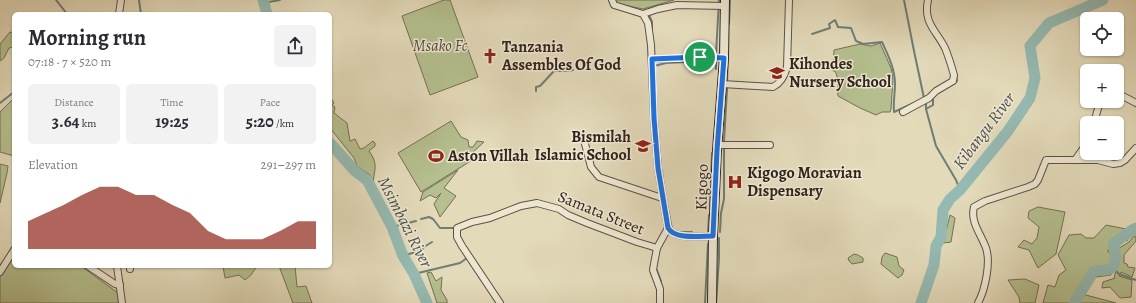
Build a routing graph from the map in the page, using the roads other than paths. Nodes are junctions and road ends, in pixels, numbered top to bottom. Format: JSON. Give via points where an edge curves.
{"nodes":[{"id":1,"x":121,"y":0,"type":"edge"},
{"id":2,"x":612,"y":0,"type":"edge"},
{"id":3,"x":789,"y":0,"type":"edge"},
{"id":4,"x":928,"y":0,"type":"edge"},
{"id":5,"x":725,"y":3,"type":"edge"},
{"id":6,"x":119,"y":12,"type":"edge"},
{"id":7,"x":643,"y":14,"type":"junction"},
{"id":8,"x":724,"y":58,"type":"junction"},
{"id":9,"x":652,"y":59,"type":"junction"},
{"id":10,"x":722,"y":84,"type":"junction"},
{"id":11,"x":1124,"y":97,"type":"edge"},
{"id":12,"x":1136,"y":103,"type":"edge"},
{"id":13,"x":903,"y":112,"type":"dead end"},
{"id":14,"x":583,"y":136,"type":"dead end"},
{"id":15,"x":718,"y":145,"type":"junction"},
{"id":16,"x":770,"y":145,"type":"dead end"},
{"id":17,"x":1136,"y":148,"type":"edge"},
{"id":18,"x":1080,"y":152,"type":"edge"},
{"id":19,"x":1075,"y":160,"type":"junction"},
{"id":20,"x":662,"y":198,"type":"junction"},
{"id":21,"x":668,"y":228,"type":"junction"},
{"id":22,"x":713,"y":236,"type":"junction"},
{"id":23,"x":657,"y":248,"type":"junction"},
{"id":24,"x":12,"y":253,"type":"edge"},
{"id":25,"x":91,"y":268,"type":"edge"},
{"id":26,"x":117,"y":268,"type":"edge"},
{"id":27,"x":0,"y":272,"type":"edge"},
{"id":28,"x":120,"y":286,"type":"junction"},
{"id":29,"x":122,"y":303,"type":"edge"},
{"id":30,"x":500,"y":303,"type":"edge"},
{"id":31,"x":660,"y":303,"type":"edge"},
{"id":32,"x":712,"y":303,"type":"edge"},
{"id":33,"x":978,"y":303,"type":"edge"}],
"edges":[{"from":1,"to":6,"type":"street"},
{"from":2,"to":7,"type":"street","via":[[614,5]]},
{"from":3,"to":10,"type":"street","via":[[787,67],[781,81],[772,87]]},
{"from":4,"to":13,"type":"street","via":[[927,16],[945,49],[954,78],[926,100]]},
{"from":5,"to":7,"type":"street","via":[[677,6]]},
{"from":5,"to":8,"type":"main road","name":"Kigogo"},
{"from":7,"to":9,"type":"street","via":[[648,23]]},
{"from":8,"to":9,"type":"street"},
{"from":8,"to":10,"type":"main road","name":"Kigogo"},
{"from":9,"to":20,"type":"street","via":[[654,118]]},
{"from":10,"to":15,"type":"main road","name":"Kigogo"},
{"from":11,"to":12,"type":"street"},
{"from":14,"to":20,"type":"street","via":[[591,167],[599,177]]},
{"from":15,"to":16,"type":"street"},
{"from":15,"to":22,"type":"main road","name":"Kigogo"},
{"from":17,"to":19,"type":"street","via":[[1120,163]]},
{"from":18,"to":19,"type":"street"},
{"from":19,"to":33,"type":"street","via":[[1046,160],[1035,184],[974,207],[975,226],[985,247],[989,266]]},
{"from":20,"to":21,"type":"street"},
{"from":21,"to":22,"type":"street","via":[[677,235]]},
{"from":21,"to":23,"type":"street"},
{"from":22,"to":32,"type":"main road","name":"Kigogo"},
{"from":23,"to":30,"type":"street","name":"Samata Street","via":[[587,223],[559,209],[535,203],[457,228],[462,246]]},
{"from":23,"to":31,"type":"street","via":[[653,270],[659,284]]},
{"from":24,"to":27,"type":"street"},
{"from":25,"to":28,"type":"street"},
{"from":26,"to":28,"type":"street"},
{"from":28,"to":29,"type":"street"}]}
